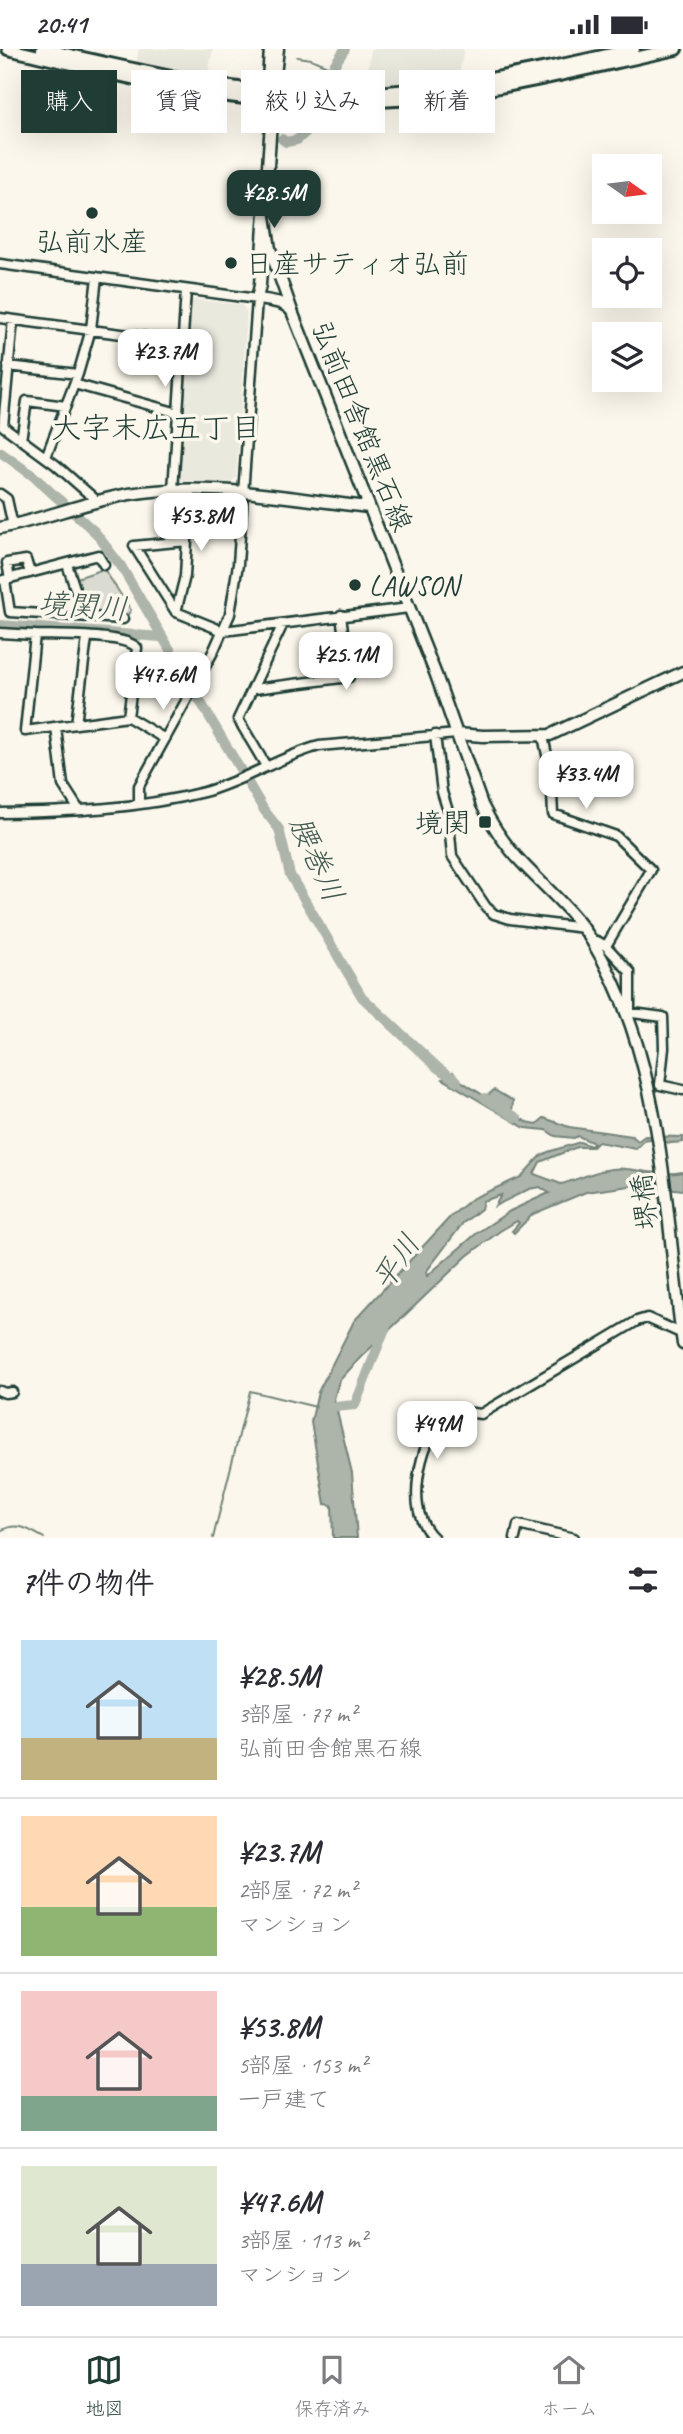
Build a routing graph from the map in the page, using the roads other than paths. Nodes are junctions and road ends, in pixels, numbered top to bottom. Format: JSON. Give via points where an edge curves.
{"nodes":[{"id":1,"x":8,"y":49,"type":"edge"},
{"id":2,"x":42,"y":49,"type":"edge"},
{"id":3,"x":270,"y":49,"type":"edge"},
{"id":4,"x":278,"y":49,"type":"edge"},
{"id":5,"x":635,"y":49,"type":"edge"},
{"id":6,"x":676,"y":49,"type":"edge"},
{"id":7,"x":270,"y":70,"type":"edge"},
{"id":8,"x":274,"y":70,"type":"edge"},
{"id":9,"x":241,"y":91,"type":"edge"},
{"id":10,"x":385,"y":92,"type":"edge"},
{"id":11,"x":241,"y":93,"type":"edge"},
{"id":12,"x":385,"y":100,"type":"edge"},
{"id":13,"x":267,"y":133,"type":"edge"},
{"id":14,"x":268,"y":133,"type":"edge"},
{"id":15,"x":265,"y":216,"type":"junction"},
{"id":16,"x":0,"y":264,"type":"edge"},
{"id":17,"x":97,"y":277,"type":"junction"},
{"id":18,"x":186,"y":289,"type":"junction"},
{"id":19,"x":257,"y":299,"type":"junction"},
{"id":20,"x":293,"y":314,"type":"junction"},
{"id":21,"x":0,"y":318,"type":"edge"},
{"id":22,"x":13,"y":320,"type":"junction"},
{"id":23,"x":91,"y":329,"type":"junction"},
{"id":24,"x":182,"y":342,"type":"junction"},
{"id":25,"x":8,"y":366,"type":"junction"},
{"id":26,"x":78,"y":374,"type":"junction"},
{"id":27,"x":74,"y":384,"type":"junction"},
{"id":28,"x":2,"y":401,"type":"edge"},
{"id":29,"x":66,"y":406,"type":"junction"},
{"id":30,"x":178,"y":413,"type":"junction"},
{"id":31,"x":21,"y":440,"type":"junction"},
{"id":32,"x":46,"y":457,"type":"junction"},
{"id":33,"x":190,"y":489,"type":"junction"},
{"id":34,"x":173,"y":490,"type":"junction"},
{"id":35,"x":243,"y":492,"type":"junction"},
{"id":36,"x":0,"y":494,"type":"edge"},
{"id":37,"x":97,"y":501,"type":"junction"},
{"id":38,"x":369,"y":507,"type":"junction"},
{"id":39,"x":13,"y":526,"type":"junction"},
{"id":40,"x":0,"y":528,"type":"edge"},
{"id":41,"x":187,"y":541,"type":"junction"},
{"id":42,"x":67,"y":563,"type":"junction"},
{"id":43,"x":104,"y":565,"type":"dead end"},
{"id":44,"x":30,"y":573,"type":"junction"},
{"id":45,"x":5,"y":580,"type":"edge"},
{"id":46,"x":410,"y":608,"type":"junction"},
{"id":47,"x":176,"y":612,"type":"junction"},
{"id":48,"x":341,"y":615,"type":"junction"},
{"id":49,"x":84,"y":616,"type":"junction"},
{"id":50,"x":123,"y":619,"type":"dead end"},
{"id":51,"x":283,"y":624,"type":"junction"},
{"id":52,"x":223,"y":631,"type":"junction"},
{"id":53,"x":0,"y":633,"type":"edge"},
{"id":54,"x":35,"y":635,"type":"junction"},
{"id":55,"x":88,"y":638,"type":"junction"},
{"id":56,"x":683,"y":672,"type":"edge"},
{"id":57,"x":254,"y":689,"type":"junction"},
{"id":58,"x":128,"y":717,"type":"junction"},
{"id":59,"x":76,"y":724,"type":"junction"},
{"id":60,"x":56,"y":727,"type":"junction"},
{"id":61,"x":457,"y":734,"type":"junction"},
{"id":62,"x":435,"y":735,"type":"junction"},
{"id":63,"x":543,"y":736,"type":"junction"},
{"id":64,"x":164,"y":739,"type":"junction"},
{"id":65,"x":266,"y":766,"type":"junction"},
{"id":66,"x":139,"y":803,"type":"junction"},
{"id":67,"x":79,"y":810,"type":"junction"},
{"id":68,"x":0,"y":813,"type":"edge"},
{"id":69,"x":584,"y":928,"type":"junction"},
{"id":70,"x":592,"y":941,"type":"junction"},
{"id":71,"x":606,"y":946,"type":"junction"},
{"id":72,"x":628,"y":1012,"type":"junction"},
{"id":73,"x":683,"y":1090,"type":"edge"},
{"id":74,"x":654,"y":1117,"type":"joint"},
{"id":75,"x":683,"y":1337,"type":"edge"},
{"id":76,"x":0,"y":1391,"type":"edge"},
{"id":77,"x":12,"y":1392,"type":"dead end"},
{"id":78,"x":434,"y":1538,"type":"edge"},
{"id":79,"x":514,"y":1538,"type":"edge"},
{"id":80,"x":574,"y":1538,"type":"edge"}],
"edges":[{"from":1,"to":11,"type":"highway","via":[[178,87]]},
{"from":2,"to":9,"type":"highway"},
{"from":3,"to":7,"type":"main road"},
{"from":4,"to":8,"type":"main road"},
{"from":5,"to":10,"type":"highway","via":[[479,81]]},
{"from":6,"to":12,"type":"highway","via":[[476,91]]},
{"from":13,"to":19,"type":"main road"},
{"from":14,"to":15,"type":"main road","name":"弘前田舎館黒石線"},
{"from":15,"to":19,"type":"main road","name":"弘前田舎館黒石線"},
{"from":15,"to":20,"type":"main road","name":"弘前田舎館黒石線","via":[[270,249]]},
{"from":16,"to":17,"type":"street"},
{"from":17,"to":18,"type":"street"},
{"from":17,"to":23,"type":"street"},
{"from":18,"to":19,"type":"street"},
{"from":18,"to":24,"type":"street"},
{"from":19,"to":20,"type":"main road","name":"弘前田舎館黒石線","via":[[286,306]]},
{"from":19,"to":35,"type":"street"},
{"from":20,"to":38,"type":"main road","name":"弘前田舎館黒石線"},
{"from":21,"to":22,"type":"street"},
{"from":22,"to":23,"type":"street"},
{"from":22,"to":25,"type":"street"},
{"from":23,"to":24,"type":"street"},
{"from":23,"to":26,"type":"street"},
{"from":24,"to":30,"type":"street"},
{"from":25,"to":26,"type":"street"},
{"from":25,"to":28,"type":"street"},
{"from":26,"to":27,"type":"street"},
{"from":27,"to":29,"type":"street"},
{"from":27,"to":30,"type":"street"},
{"from":28,"to":31,"type":"street","via":[[3,426]]},
{"from":29,"to":31,"type":"street","via":[[27,401]]},
{"from":29,"to":32,"type":"street"},
{"from":30,"to":34,"type":"street"},
{"from":31,"to":32,"type":"street"},
{"from":32,"to":37,"type":"street"},
{"from":33,"to":34,"type":"main road"},
{"from":33,"to":35,"type":"main road"},
{"from":33,"to":41,"type":"street"},
{"from":34,"to":37,"type":"main road"},
{"from":35,"to":38,"type":"main road"},
{"from":35,"to":52,"type":"street","via":[[235,589]]},
{"from":36,"to":39,"type":"street","via":[[7,499]]},
{"from":37,"to":39,"type":"main road"},
{"from":38,"to":46,"type":"main road","name":"弘前田舎館黒石線"},
{"from":39,"to":40,"type":"main road"},
{"from":41,"to":47,"type":"street"},
{"from":41,"to":47,"type":"street","via":[[134,546]]},
{"from":42,"to":43,"type":"street","via":[[98,555]]},
{"from":42,"to":44,"type":"street"},
{"from":42,"to":49,"type":"street"},
{"from":44,"to":45,"type":"street"},
{"from":44,"to":45,"type":"street","via":[[26,560],[7,563]]},
{"from":45,"to":49,"type":"street","via":[[10,612]]},
{"from":46,"to":48,"type":"street"},
{"from":46,"to":61,"type":"main road","name":"弘前田舎館黒石線"},
{"from":47,"to":52,"type":"street"},
{"from":48,"to":51,"type":"street"},
{"from":48,"to":57,"type":"street","via":[[349,677]]},
{"from":49,"to":50,"type":"street"},
{"from":51,"to":52,"type":"street"},
{"from":51,"to":57,"type":"street"},
{"from":52,"to":64,"type":"street"},
{"from":53,"to":54,"type":"street"},
{"from":54,"to":55,"type":"street"},
{"from":54,"to":60,"type":"street","via":[[25,731]]},
{"from":55,"to":58,"type":"street","via":[[128,642],[138,648]]},
{"from":55,"to":59,"type":"street"},
{"from":56,"to":63,"type":"main road"},
{"from":57,"to":65,"type":"street","via":[[238,719]]},
{"from":58,"to":59,"type":"street"},
{"from":58,"to":64,"type":"street"},
{"from":59,"to":60,"type":"street"},
{"from":60,"to":67,"type":"street","via":[[64,785]]},
{"from":61,"to":62,"type":"street"},
{"from":61,"to":63,"type":"main road"},
{"from":61,"to":69,"type":"main road","name":"弘前田舎館黒石線","via":[[490,820],[522,864]]},
{"from":62,"to":65,"type":"street","via":[[319,746]]},
{"from":62,"to":69,"type":"street","via":[[452,856],[486,907],[510,919]]},
{"from":63,"to":71,"type":"street","via":[[553,814],[616,836],[651,870]]},
{"from":64,"to":66,"type":"street","via":[[139,786]]},
{"from":65,"to":66,"type":"street","via":[[184,796]]},
{"from":66,"to":67,"type":"street"},
{"from":67,"to":68,"type":"street"},
{"from":69,"to":70,"type":"main road","name":"弘前田舎館黒石線"},
{"from":70,"to":71,"type":"street"},
{"from":70,"to":72,"type":"main road","name":"弘前田舎館黒石線"},
{"from":71,"to":72,"type":"street","via":[[630,972]]},
{"from":72,"to":73,"type":"street","via":[[663,1017],[660,1085]]},
{"from":72,"to":74,"type":"main road","name":"弘前田舎館黒石線"},
{"from":74,"to":75,"type":"main road","name":"堺橋"},
{"from":75,"to":78,"type":"street","via":[[647,1318],[637,1321],[481,1414],[441,1414],[429,1435],[416,1494]]},
{"from":76,"to":77,"type":"street"},
{"from":79,"to":80,"type":"street","via":[[518,1525]]}]}
